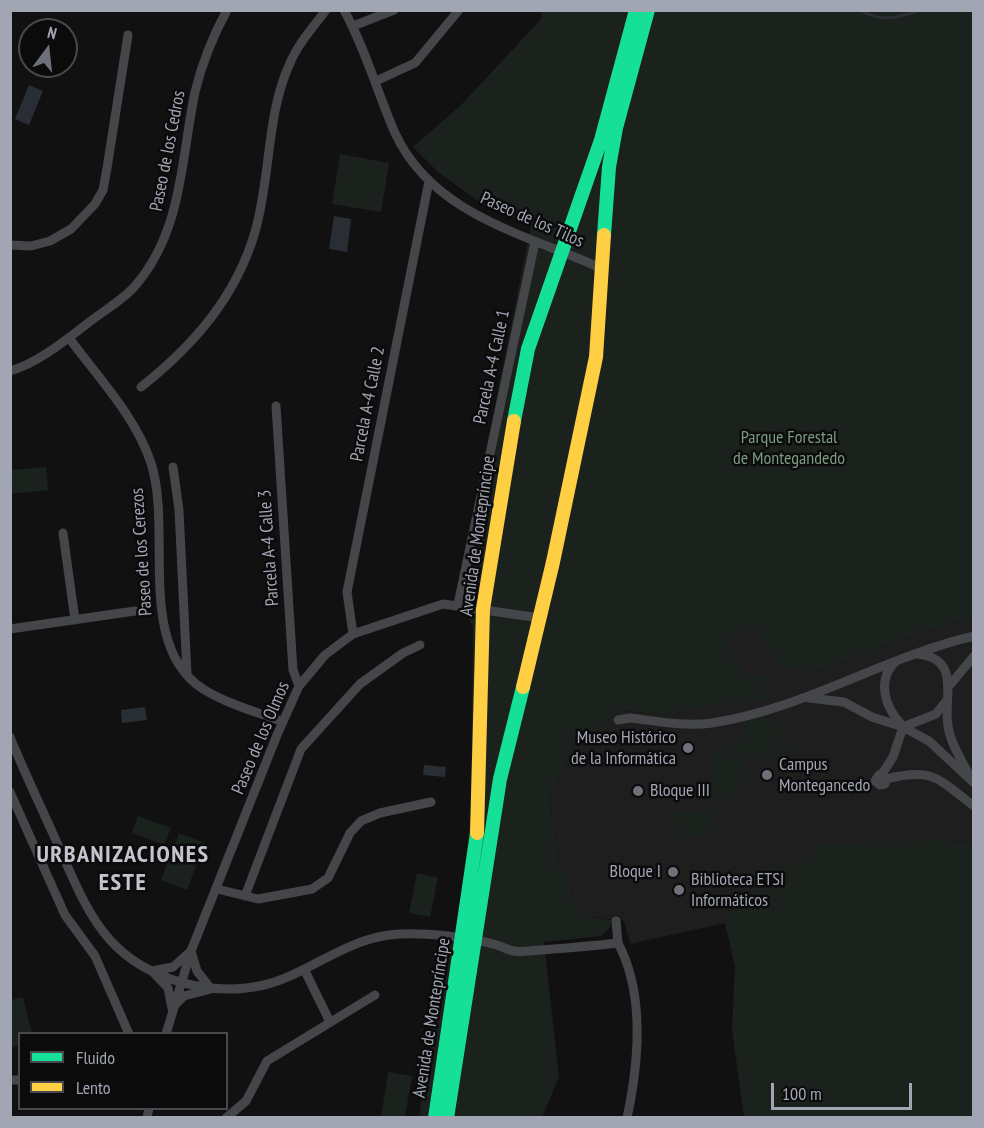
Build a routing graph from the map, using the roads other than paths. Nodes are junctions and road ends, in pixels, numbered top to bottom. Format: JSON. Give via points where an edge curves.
{"nodes":[{"id":1,"x":226,"y":10,"type":"edge"},
{"id":2,"x":326,"y":10,"type":"edge"},
{"id":3,"x":344,"y":10,"type":"edge"},
{"id":4,"x":394,"y":10,"type":"edge"},
{"id":5,"x":459,"y":10,"type":"edge"},
{"id":6,"x":636,"y":10,"type":"edge"},
{"id":7,"x":648,"y":10,"type":"edge"},
{"id":8,"x":353,"y":26,"type":"junction"},
{"id":9,"x":128,"y":35,"type":"dead end"},
{"id":10,"x":376,"y":81,"type":"junction"},
{"id":11,"x":429,"y":181,"type":"junction"},
{"id":12,"x":536,"y":242,"type":"junction"},
{"id":13,"x":10,"y":244,"type":"edge"},
{"id":14,"x":562,"y":253,"type":"junction"},
{"id":15,"x":603,"y":269,"type":"junction"},
{"id":16,"x":69,"y":338,"type":"junction"},
{"id":17,"x":10,"y":371,"type":"edge"},
{"id":18,"x":141,"y":387,"type":"dead end"},
{"id":19,"x":276,"y":406,"type":"dead end"},
{"id":20,"x":173,"y":467,"type":"dead end"},
{"id":21,"x":63,"y":533,"type":"dead end"},
{"id":22,"x":458,"y":604,"type":"junction"},
{"id":23,"x":483,"y":609,"type":"junction"},
{"id":24,"x":135,"y":611,"type":"dead end"},
{"id":25,"x":540,"y":618,"type":"junction"},
{"id":26,"x":75,"y":620,"type":"junction"},
{"id":27,"x":10,"y":629,"type":"edge"},
{"id":28,"x":353,"y":634,"type":"junction"},
{"id":29,"x":974,"y":636,"type":"edge"},
{"id":30,"x":420,"y":645,"type":"dead end"},
{"id":31,"x":915,"y":654,"type":"junction"},
{"id":32,"x":974,"y":656,"type":"edge"},
{"id":33,"x":898,"y":660,"type":"junction"},
{"id":34,"x":187,"y":676,"type":"junction"},
{"id":35,"x":950,"y":685,"type":"junction"},
{"id":36,"x":299,"y":686,"type":"junction"},
{"id":37,"x":804,"y":698,"type":"junction"},
{"id":38,"x":947,"y":700,"type":"junction"},
{"id":39,"x":890,"y":706,"type":"junction"},
{"id":40,"x":618,"y":720,"type":"dead end"},
{"id":41,"x":919,"y":720,"type":"junction"},
{"id":42,"x":283,"y":722,"type":"junction"},
{"id":43,"x":903,"y":727,"type":"junction"},
{"id":44,"x":10,"y":737,"type":"edge"},
{"id":45,"x":973,"y":783,"type":"edge"},
{"id":46,"x":10,"y":792,"type":"edge"},
{"id":47,"x":431,"y":802,"type":"dead end"},
{"id":48,"x":974,"y":806,"type":"edge"},
{"id":49,"x":217,"y":889,"type":"junction"},
{"id":50,"x":245,"y":896,"type":"junction"},
{"id":51,"x":616,"y":921,"type":"dead end"},
{"id":52,"x":98,"y":926,"type":"junction"},
{"id":53,"x":84,"y":939,"type":"junction"},
{"id":54,"x":468,"y":940,"type":"junction"},
{"id":55,"x":618,"y":943,"type":"junction"},
{"id":56,"x":191,"y":951,"type":"junction"},
{"id":57,"x":304,"y":969,"type":"junction"},
{"id":58,"x":152,"y":971,"type":"junction"},
{"id":59,"x":180,"y":982,"type":"junction"},
{"id":60,"x":211,"y":989,"type":"junction"},
{"id":61,"x":375,"y":995,"type":"dead end"},
{"id":62,"x":172,"y":1008,"type":"junction"},
{"id":63,"x":330,"y":1022,"type":"junction"},
{"id":64,"x":128,"y":1032,"type":"edge"},
{"id":65,"x":166,"y":1032,"type":"edge"},
{"id":66,"x":226,"y":1118,"type":"edge"},
{"id":67,"x":435,"y":1118,"type":"edge"},
{"id":68,"x":447,"y":1118,"type":"edge"},
{"id":69,"x":627,"y":1118,"type":"edge"}],
"edges":[{"from":1,"to":16,"type":"street","name":"Paseo de los Cedros","via":[[213,36],[196,91],[179,194],[168,232],[135,286]]},
{"from":2,"to":18,"type":"street","via":[[290,62],[278,96],[260,210],[242,266],[204,328],[178,358]]},
{"from":3,"to":8,"type":"street","name":"Paseo de los Tilos"},
{"from":4,"to":8,"type":"street"},
{"from":5,"to":10,"type":"street","via":[[415,63]]},
{"from":6,"to":14,"type":"street","name":"Avenida de Montepríncipe","via":[[601,140]]},
{"from":7,"to":15,"type":"street","name":"Avenida de Montepríncipe","via":[[611,154]]},
{"from":8,"to":10,"type":"street","name":"Paseo de los Tilos"},
{"from":9,"to":13,"type":"street","via":[[105,179],[95,204],[71,229],[50,241],[31,246]]},
{"from":10,"to":11,"type":"street","name":"Paseo de los Tilos","via":[[396,135]]},
{"from":11,"to":12,"type":"street","name":"Paseo de los Tilos","via":[[480,218]]},
{"from":11,"to":28,"type":"street","name":"Parcela A-4 Calle 2","via":[[347,592]]},
{"from":12,"to":14,"type":"street","name":"Paseo de los Tilos"},
{"from":12,"to":22,"type":"street","name":"Parcela A-4 Calle 1"},
{"from":14,"to":15,"type":"street","name":"Paseo de los Tilos"},
{"from":14,"to":23,"type":"street","name":"Avenida de Montepríncipe","via":[[522,371]]},
{"from":15,"to":25,"type":"street","name":"Avenida de Montepríncipe","via":[[596,357]]},
{"from":16,"to":17,"type":"street","name":"Paseo de los Cedros"},
{"from":16,"to":34,"type":"street","name":"Paseo de los Cerezos","via":[[129,419],[152,465],[159,513],[163,624],[175,659]]},
{"from":19,"to":36,"type":"street","name":"Parcela A-4 Calle 3","via":[[293,670]]},
{"from":20,"to":34,"type":"street","via":[[179,510]]},
{"from":21,"to":26,"type":"street"},
{"from":22,"to":23,"type":"street","name":"Paseo de los Olmos"},
{"from":22,"to":28,"type":"street","name":"Paseo de los Olmos","via":[[443,604]]},
{"from":23,"to":25,"type":"street","name":"Paseo de los Olmos"},
{"from":23,"to":54,"type":"street","name":"Avenida de Montepríncipe","via":[[477,837]]},
{"from":24,"to":26,"type":"street"},
{"from":25,"to":54,"type":"street","name":"Avenida de Montepríncipe","via":[[500,779]]},
{"from":26,"to":27,"type":"street"},
{"from":28,"to":36,"type":"street","name":"Paseo de los Olmos","via":[[326,655]]},
{"from":29,"to":31,"type":"street"},
{"from":30,"to":50,"type":"street","via":[[360,684],[301,749]]},
{"from":31,"to":33,"type":"street"},
{"from":31,"to":35,"type":"street","via":[[939,663]]},
{"from":32,"to":35,"type":"street"},
{"from":33,"to":37,"type":"street"},
{"from":33,"to":39,"type":"street","via":[[884,681]]},
{"from":34,"to":42,"type":"street","name":"Paseo de los Cerezos","via":[[209,692]]},
{"from":35,"to":38,"type":"street"},
{"from":36,"to":42,"type":"street","name":"Paseo de los Olmos"},
{"from":37,"to":40,"type":"street","via":[[711,723]]},
{"from":37,"to":43,"type":"street","via":[[844,702]]},
{"from":38,"to":41,"type":"street","via":[[936,714]]},
{"from":38,"to":45,"type":"street","via":[[948,729]]},
{"from":39,"to":41,"type":"street","via":[[908,719]]},
{"from":39,"to":43,"type":"street"},
{"from":41,"to":43,"type":"street"},
{"from":42,"to":49,"type":"street","name":"Paseo de los Olmos"},
{"from":43,"to":45,"type":"street","via":[[929,741]]},
{"from":43,"to":48,"type":"street","via":[[884,777],[913,773],[931,776],[948,783]]},
{"from":44,"to":52,"type":"street"},
{"from":46,"to":53,"type":"street","via":[[65,915]]},
{"from":47,"to":50,"type":"street","via":[[361,821],[350,833],[328,878],[312,889],[258,899]]},
{"from":49,"to":50,"type":"street"},
{"from":49,"to":56,"type":"street","name":"Paseo de los Olmos"},
{"from":51,"to":55,"type":"street"},
{"from":52,"to":53,"type":"street"},
{"from":52,"to":58,"type":"street","via":[[111,942]]},
{"from":53,"to":64,"type":"street"},
{"from":54,"to":55,"type":"street","via":[[514,951]]},
{"from":54,"to":57,"type":"street","via":[[424,934],[391,935],[344,948]]},
{"from":54,"to":67,"type":"street","name":"Avenida de Montepríncipe"},
{"from":54,"to":68,"type":"street","name":"Avenida de Montepríncipe"},
{"from":55,"to":69,"type":"street","via":[[628,966],[636,1021],[635,1068]]},
{"from":56,"to":58,"type":"street","via":[[174,967]]},
{"from":56,"to":59,"type":"street","name":"Paseo de los Olmos"},
{"from":56,"to":60,"type":"street","via":[[197,971]]},
{"from":57,"to":60,"type":"street","via":[[264,984]]},
{"from":57,"to":63,"type":"street"},
{"from":58,"to":59,"type":"street"},
{"from":58,"to":62,"type":"street","via":[[168,988]]},
{"from":59,"to":60,"type":"street"},
{"from":59,"to":62,"type":"street","name":"Paseo de los Olmos"},
{"from":60,"to":62,"type":"street","via":[[184,996]]},
{"from":61,"to":63,"type":"street"},
{"from":62,"to":65,"type":"street","name":"Paseo de los Olmos"},
{"from":63,"to":66,"type":"street","via":[[267,1061],[246,1101]]}]}
